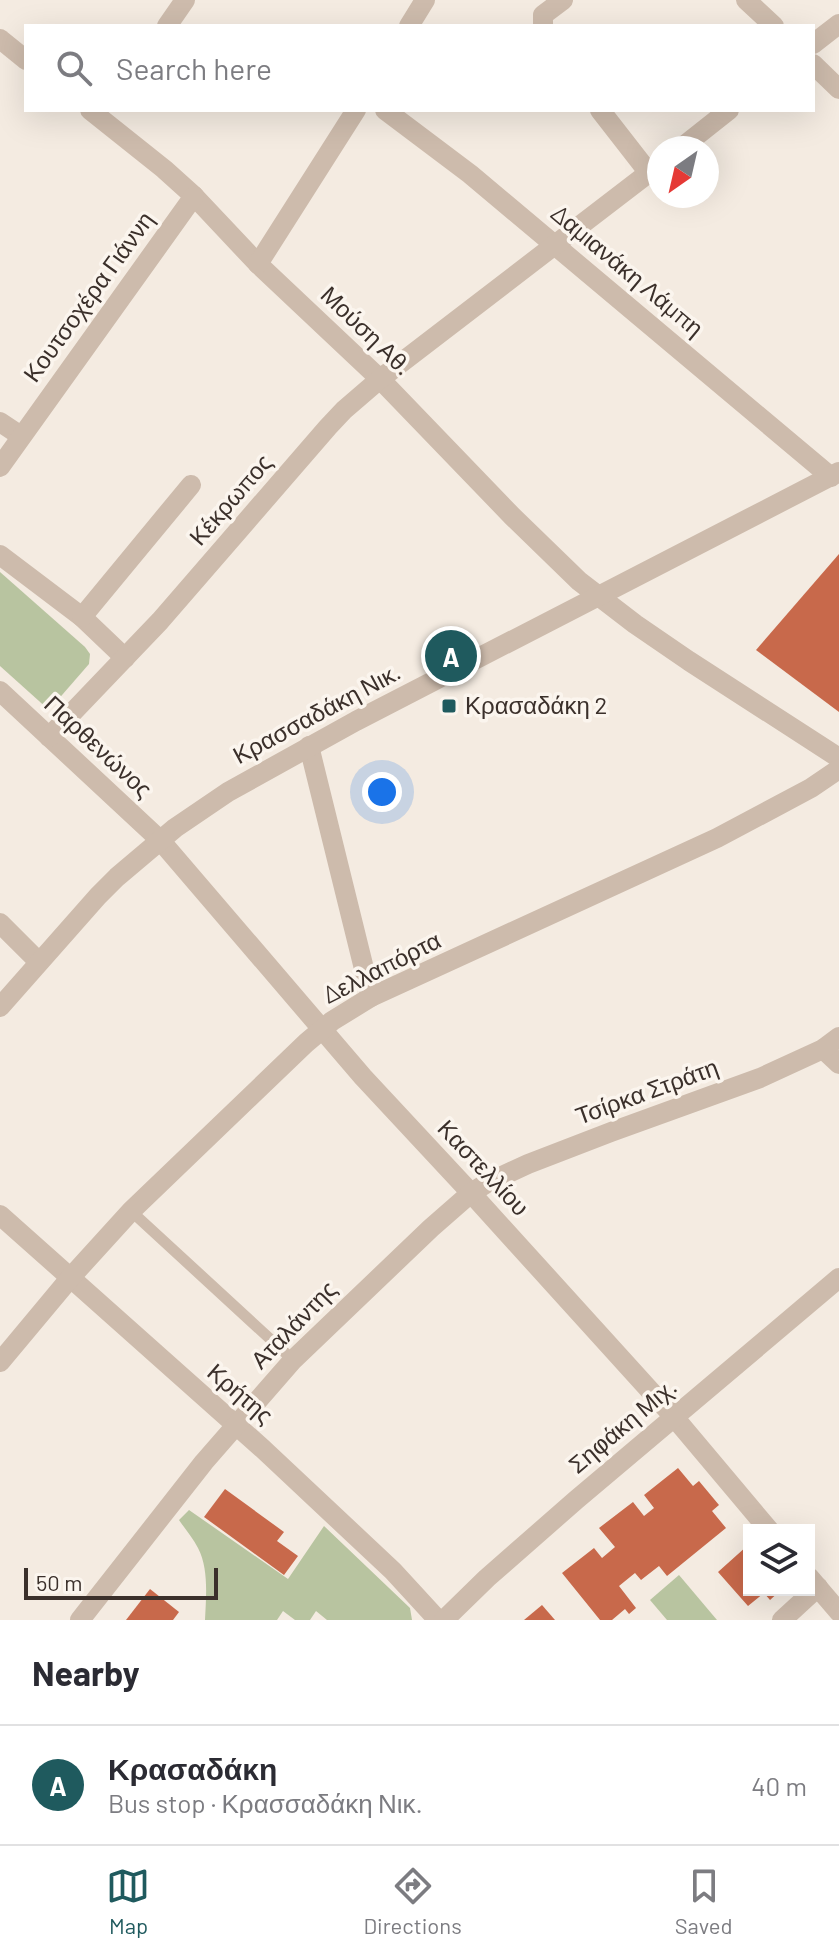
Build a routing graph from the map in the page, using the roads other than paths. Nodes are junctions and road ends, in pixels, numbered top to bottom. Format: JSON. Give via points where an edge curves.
{"nodes":[{"id":1,"x":185,"y":0,"type":"edge"},
{"id":2,"x":563,"y":0,"type":"edge"},
{"id":3,"x":746,"y":0,"type":"edge"},
{"id":4,"x":168,"y":24,"type":"edge"},
{"id":5,"x":543,"y":24,"type":"edge"},
{"id":6,"x":772,"y":24,"type":"edge"},
{"id":7,"x":839,"y":24,"type":"edge"},
{"id":8,"x":0,"y":39,"type":"edge"},
{"id":9,"x":815,"y":42,"type":"edge"},
{"id":10,"x":24,"y":58,"type":"edge"},
{"id":11,"x":815,"y":66,"type":"edge"},
{"id":12,"x":839,"y":89,"type":"edge"},
{"id":13,"x":98,"y":112,"type":"edge"},
{"id":14,"x":355,"y":112,"type":"edge"},
{"id":15,"x":388,"y":112,"type":"edge"},
{"id":16,"x":602,"y":112,"type":"edge"},
{"id":17,"x":726,"y":112,"type":"edge"},
{"id":18,"x":696,"y":136,"type":"edge"},
{"id":19,"x":647,"y":161,"type":"edge"},
{"id":20,"x":647,"y":174,"type":"edge"},
{"id":21,"x":194,"y":196,"type":"junction"},
{"id":22,"x":556,"y":245,"type":"junction"},
{"id":23,"x":258,"y":264,"type":"junction"},
{"id":24,"x":380,"y":379,"type":"junction"},
{"id":25,"x":0,"y":422,"type":"edge"},
{"id":26,"x":21,"y":436,"type":"junction"},
{"id":27,"x":0,"y":467,"type":"edge"},
{"id":28,"x":835,"y":475,"type":"edge"},
{"id":29,"x":191,"y":485,"type":"dead end"},
{"id":30,"x":0,"y":555,"type":"edge"},
{"id":31,"x":599,"y":597,"type":"junction"},
{"id":32,"x":82,"y":617,"type":"junction"},
{"id":33,"x":125,"y":658,"type":"junction"},
{"id":34,"x":0,"y":691,"type":"edge"},
{"id":35,"x":49,"y":737,"type":"junction"},
{"id":36,"x":309,"y":746,"type":"junction"},
{"id":37,"x":839,"y":758,"type":"edge"},
{"id":38,"x":839,"y":769,"type":"edge"},
{"id":39,"x":160,"y":840,"type":"junction"},
{"id":40,"x":0,"y":923,"type":"edge"},
{"id":41,"x":39,"y":962,"type":"junction"},
{"id":42,"x":371,"y":997,"type":"junction"},
{"id":43,"x":0,"y":1007,"type":"edge"},
{"id":44,"x":321,"y":1029,"type":"junction"},
{"id":45,"x":831,"y":1043,"type":"edge"},
{"id":46,"x":839,"y":1064,"type":"edge"},
{"id":47,"x":471,"y":1193,"type":"junction"},
{"id":48,"x":131,"y":1211,"type":"junction"},
{"id":49,"x":0,"y":1215,"type":"edge"},
{"id":50,"x":71,"y":1277,"type":"junction"},
{"id":51,"x":839,"y":1278,"type":"edge"},
{"id":52,"x":293,"y":1360,"type":"junction"},
{"id":53,"x":0,"y":1362,"type":"edge"},
{"id":54,"x":674,"y":1417,"type":"junction"},
{"id":55,"x":236,"y":1426,"type":"junction"},
{"id":56,"x":764,"y":1524,"type":"edge"},
{"id":57,"x":815,"y":1584,"type":"edge"},
{"id":58,"x":802,"y":1596,"type":"edge"},
{"id":59,"x":839,"y":1612,"type":"edge"},
{"id":60,"x":80,"y":1620,"type":"edge"},
{"id":61,"x":438,"y":1620,"type":"edge"},
{"id":62,"x":444,"y":1620,"type":"edge"},
{"id":63,"x":782,"y":1620,"type":"edge"}],
"edges":[{"from":1,"to":4,"type":"street"},
{"from":2,"to":5,"type":"street","via":[[543,15]]},
{"from":3,"to":6,"type":"street"},
{"from":7,"to":9,"type":"street"},
{"from":8,"to":10,"type":"street"},
{"from":11,"to":12,"type":"street"},
{"from":13,"to":21,"type":"street","name":"Μούση Αθ."},
{"from":14,"to":23,"type":"street"},
{"from":15,"to":22,"type":"street","name":"Δαμιανάκη Λάμπη"},
{"from":16,"to":19,"type":"street"},
{"from":17,"to":18,"type":"street"},
{"from":20,"to":22,"type":"street","name":"Κέκρωπος"},
{"from":21,"to":23,"type":"street","name":"Μούση Αθ."},
{"from":21,"to":26,"type":"street","name":"Κουτσοχέρα Γιάννη"},
{"from":22,"to":24,"type":"street","name":"Κέκρωπος"},
{"from":22,"to":28,"type":"street","name":"Δαμιανάκη Λάμπη"},
{"from":23,"to":24,"type":"street","name":"Μούση Αθ."},
{"from":24,"to":31,"type":"street","name":"Μούση Αθ.","via":[[532,537]]},
{"from":24,"to":33,"type":"street","name":"Κέκρωπος","via":[[328,427]]},
{"from":25,"to":26,"type":"street"},
{"from":26,"to":27,"type":"street","name":"Κουτσοχέρα Γιάννη"},
{"from":28,"to":31,"type":"street","name":"Κρασσαδάκη Νικ."},
{"from":29,"to":32,"type":"street","name":"Κέκρωπος"},
{"from":30,"to":32,"type":"street"},
{"from":31,"to":36,"type":"street","name":"Κρασσαδάκη Νικ."},
{"from":31,"to":37,"type":"street","name":"Μούση Αθ."},
{"from":32,"to":33,"type":"street"},
{"from":33,"to":35,"type":"street","name":"Κέκρωπος"},
{"from":34,"to":35,"type":"street","name":"Παρθενώνος"},
{"from":35,"to":39,"type":"street","name":"Παρθενώνος"},
{"from":36,"to":39,"type":"street","name":"Κρασσαδάκη Νικ.","via":[[228,792]]},
{"from":36,"to":42,"type":"street"},
{"from":38,"to":42,"type":"street","name":"Δελλαπόρτα","via":[[717,838]]},
{"from":39,"to":41,"type":"street","name":"Κρασσαδάκη Νικ.","via":[[98,896]]},
{"from":39,"to":44,"type":"street","name":"Καστελλίου"},
{"from":40,"to":41,"type":"street"},
{"from":41,"to":43,"type":"street","name":"Κρασσαδάκη Νικ."},
{"from":42,"to":44,"type":"street","name":"Δελλαπόρτα"},
{"from":44,"to":47,"type":"street","name":"Καστελλίου"},
{"from":44,"to":48,"type":"street","name":"Δελλαπόρτα"},
{"from":45,"to":46,"type":"street"},
{"from":45,"to":47,"type":"street","name":"Τσίρκα Στράτη","via":[[760,1078],[528,1164]]},
{"from":47,"to":52,"type":"street","name":"Αταλάντης"},
{"from":47,"to":54,"type":"street","name":"Καστελλίου"},
{"from":48,"to":50,"type":"street","name":"Δελλαπόρτα"},
{"from":48,"to":52,"type":"lane"},
{"from":49,"to":50,"type":"street","name":"Κρήτης"},
{"from":50,"to":53,"type":"street","name":"Δελλαπόρτα"},
{"from":50,"to":55,"type":"street","name":"Κρήτης"},
{"from":51,"to":54,"type":"street","name":"Σηφάκη Μιχ."},
{"from":52,"to":55,"type":"street","name":"Αταλάντης"},
{"from":54,"to":56,"type":"street","name":"Καστελλίου"},
{"from":54,"to":62,"type":"street","name":"Σηφάκη Μιχ."},
{"from":55,"to":60,"type":"street","name":"Αταλάντης"},
{"from":55,"to":61,"type":"street","name":"Κρήτης","via":[[371,1550]]},
{"from":57,"to":59,"type":"street"},
{"from":58,"to":63,"type":"street"}]}
